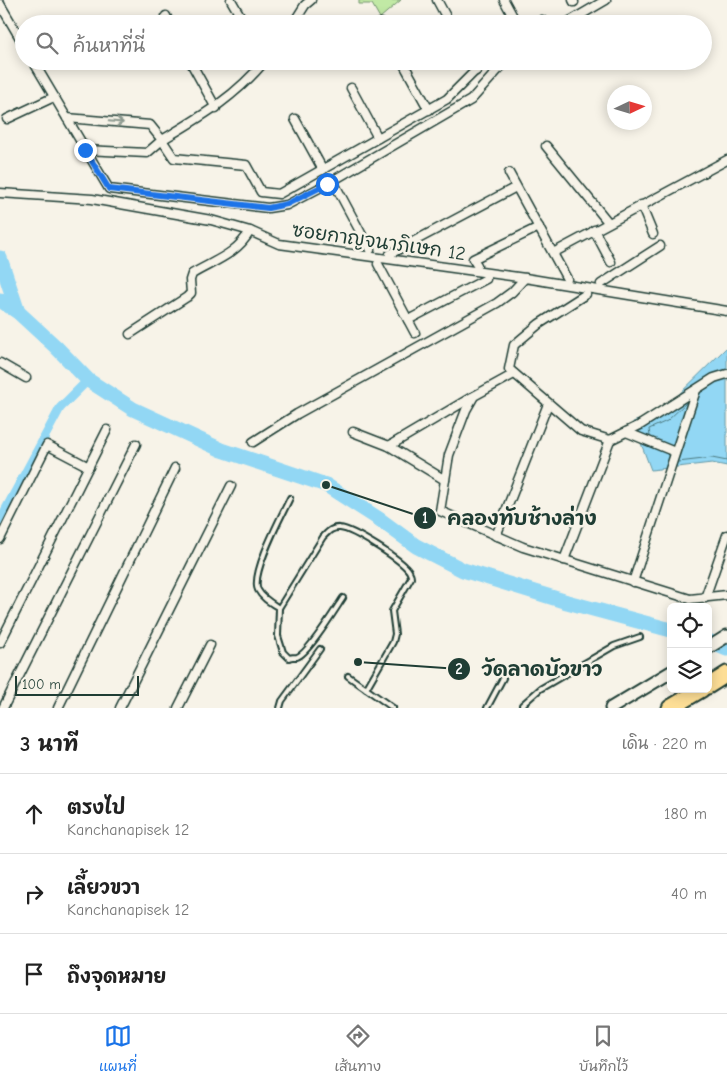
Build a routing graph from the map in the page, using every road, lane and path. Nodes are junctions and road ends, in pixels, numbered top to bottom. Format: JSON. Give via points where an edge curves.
{"nodes":[{"id":1,"x":231,"y":0,"type":"edge"},
{"id":2,"x":437,"y":0,"type":"edge"},
{"id":3,"x":504,"y":0,"type":"edge"},
{"id":4,"x":606,"y":0,"type":"edge"},
{"id":5,"x":306,"y":2,"type":"edge"},
{"id":6,"x":0,"y":4,"type":"edge"},
{"id":7,"x":239,"y":15,"type":"edge"},
{"id":8,"x":299,"y":15,"type":"edge"},
{"id":9,"x":445,"y":15,"type":"edge"},
{"id":10,"x":513,"y":15,"type":"edge"},
{"id":11,"x":580,"y":15,"type":"edge"},
{"id":12,"x":15,"y":30,"type":"edge"},
{"id":13,"x":38,"y":70,"type":"edge"},
{"id":14,"x":195,"y":70,"type":"edge"},
{"id":15,"x":257,"y":70,"type":"edge"},
{"id":16,"x":407,"y":70,"type":"edge"},
{"id":17,"x":476,"y":70,"type":"edge"},
{"id":18,"x":498,"y":70,"type":"edge"},
{"id":19,"x":351,"y":88,"type":"dead end"},
{"id":20,"x":54,"y":97,"type":"junction"},
{"id":21,"x":216,"y":108,"type":"junction"},
{"id":22,"x":429,"y":110,"type":"junction"},
{"id":23,"x":67,"y":118,"type":"junction"},
{"id":24,"x":8,"y":119,"type":"dead end"},
{"id":25,"x":295,"y":119,"type":"dead end"},
{"id":26,"x":378,"y":138,"type":"junction"},
{"id":27,"x":162,"y":140,"type":"junction"},
{"id":28,"x":546,"y":146,"type":"dead end"},
{"id":29,"x":85,"y":150,"type":"junction"},
{"id":30,"x":727,"y":160,"type":"edge"},
{"id":31,"x":323,"y":170,"type":"junction"},
{"id":32,"x":509,"y":173,"type":"dead end"},
{"id":33,"x":332,"y":181,"type":"junction"},
{"id":34,"x":516,"y":186,"type":"junction"},
{"id":35,"x":0,"y":193,"type":"edge"},
{"id":36,"x":641,"y":205,"type":"junction"},
{"id":37,"x":608,"y":222,"type":"junction"},
{"id":38,"x":539,"y":228,"type":"junction"},
{"id":39,"x":594,"y":230,"type":"junction"},
{"id":40,"x":250,"y":231,"type":"junction"},
{"id":41,"x":653,"y":234,"type":"dead end"},
{"id":42,"x":660,"y":246,"type":"dead end"},
{"id":43,"x":370,"y":250,"type":"dead end"},
{"id":44,"x":553,"y":253,"type":"junction"},
{"id":45,"x":390,"y":254,"type":"dead end"},
{"id":46,"x":377,"y":262,"type":"dead end"},
{"id":47,"x":611,"y":262,"type":"dead end"},
{"id":48,"x":477,"y":265,"type":"dead end"},
{"id":49,"x":525,"y":278,"type":"junction"},
{"id":50,"x":486,"y":279,"type":"dead end"},
{"id":51,"x":567,"y":279,"type":"dead end"},
{"id":52,"x":601,"y":284,"type":"dead end"},
{"id":53,"x":586,"y":294,"type":"dead end"},
{"id":54,"x":727,"y":310,"type":"edge"},
{"id":55,"x":408,"y":320,"type":"junction"},
{"id":56,"x":415,"y":333,"type":"dead end"},
{"id":57,"x":130,"y":334,"type":"dead end"},
{"id":58,"x":0,"y":363,"type":"edge"},
{"id":59,"x":514,"y":374,"type":"junction"},
{"id":60,"x":727,"y":374,"type":"edge"},
{"id":61,"x":26,"y":378,"type":"dead end"},
{"id":62,"x":696,"y":390,"type":"junction"},
{"id":63,"x":474,"y":396,"type":"junction"},
{"id":64,"x":548,"y":404,"type":"junction"},
{"id":65,"x":107,"y":430,"type":"dead end"},
{"id":66,"x":353,"y":432,"type":"dead end"},
{"id":67,"x":626,"y":432,"type":"junction"},
{"id":68,"x":610,"y":440,"type":"junction"},
{"id":69,"x":253,"y":442,"type":"dead end"},
{"id":70,"x":136,"y":444,"type":"dead end"},
{"id":71,"x":389,"y":446,"type":"junction"},
{"id":72,"x":675,"y":452,"type":"junction"},
{"id":73,"x":88,"y":467,"type":"junction"},
{"id":74,"x":175,"y":468,"type":"dead end"},
{"id":75,"x":445,"y":480,"type":"junction"},
{"id":76,"x":232,"y":486,"type":"dead end"},
{"id":77,"x":290,"y":498,"type":"dead end"},
{"id":78,"x":496,"y":536,"type":"junction"},
{"id":79,"x":727,"y":536,"type":"edge"},
{"id":80,"x":0,"y":539,"type":"edge"},
{"id":81,"x":564,"y":560,"type":"junction"},
{"id":82,"x":633,"y":582,"type":"junction"},
{"id":83,"x":727,"y":595,"type":"edge"},
{"id":84,"x":343,"y":598,"type":"dead end"},
{"id":85,"x":706,"y":598,"type":"junction"},
{"id":86,"x":279,"y":608,"type":"junction"},
{"id":87,"x":727,"y":636,"type":"edge"},
{"id":88,"x":640,"y":637,"type":"dead end"},
{"id":89,"x":0,"y":643,"type":"edge"},
{"id":90,"x":712,"y":645,"type":"edge"},
{"id":91,"x":210,"y":646,"type":"dead end"},
{"id":92,"x":320,"y":649,"type":"dead end"},
{"id":93,"x":667,"y":674,"type":"edge"},
{"id":94,"x":727,"y":674,"type":"edge"},
{"id":95,"x":348,"y":676,"type":"dead end"},
{"id":96,"x":503,"y":678,"type":"dead end"},
{"id":97,"x":712,"y":684,"type":"edge"},
{"id":98,"x":366,"y":689,"type":"junction"},
{"id":99,"x":696,"y":693,"type":"edge"},
{"id":100,"x":2,"y":708,"type":"edge"},
{"id":101,"x":58,"y":708,"type":"edge"},
{"id":102,"x":120,"y":708,"type":"edge"},
{"id":103,"x":178,"y":708,"type":"edge"},
{"id":104,"x":280,"y":708,"type":"edge"},
{"id":105,"x":393,"y":708,"type":"edge"},
{"id":106,"x":487,"y":708,"type":"edge"},
{"id":107,"x":522,"y":708,"type":"edge"},
{"id":108,"x":612,"y":708,"type":"edge"},
{"id":109,"x":670,"y":708,"type":"edge"}],
"edges":[{"from":1,"to":7,"type":"street"},
{"from":2,"to":9,"type":"street"},
{"from":3,"to":10,"type":"street"},
{"from":4,"to":11,"type":"street"},
{"from":5,"to":8,"type":"street"},
{"from":6,"to":12,"type":"street"},
{"from":13,"to":20,"type":"street"},
{"from":14,"to":21,"type":"street"},
{"from":15,"to":21,"type":"street"},
{"from":16,"to":22,"type":"street"},
{"from":17,"to":22,"type":"street","via":[[455,92]]},
{"from":18,"to":33,"type":"street","via":[[471,100]]},
{"from":19,"to":26,"type":"street"},
{"from":20,"to":23,"type":"street"},
{"from":20,"to":24,"type":"street"},
{"from":21,"to":27,"type":"street"},
{"from":22,"to":26,"type":"street"},
{"from":23,"to":27,"type":"street","one_way":true,"via":[[150,125]]},
{"from":23,"to":29,"type":"street"},
{"from":25,"to":31,"type":"street"},
{"from":26,"to":31,"type":"street"},
{"from":27,"to":29,"type":"street","via":[[147,153]]},
{"from":27,"to":31,"type":"street","via":[[174,158],[246,165],[262,192],[279,194]]},
{"from":28,"to":37,"type":"street"},
{"from":29,"to":33,"type":"street","via":[[109,189],[268,208],[287,204]]},
{"from":30,"to":36,"type":"street"},
{"from":32,"to":34,"type":"street"},
{"from":33,"to":43,"type":"street"},
{"from":34,"to":38,"type":"street"},
{"from":34,"to":45,"type":"street"},
{"from":35,"to":40,"type":"street","name":"ซอยกาญจนาภิเษก 12","via":[[92,199],[211,220]]},
{"from":36,"to":37,"type":"street"},
{"from":36,"to":41,"type":"street"},
{"from":37,"to":39,"type":"street"},
{"from":38,"to":44,"type":"street"},
{"from":38,"to":48,"type":"street","via":[[473,259]]},
{"from":39,"to":44,"type":"street"},
{"from":39,"to":47,"type":"street"},
{"from":40,"to":49,"type":"street","name":"ซอยกาญจนาภิเษก 12","via":[[279,244]]},
{"from":40,"to":57,"type":"street","via":[[236,249],[192,274],[191,293],[187,297]]},
{"from":42,"to":52,"type":"street"},
{"from":44,"to":51,"type":"street"},
{"from":46,"to":55,"type":"street"},
{"from":49,"to":54,"type":"street","name":"ซอยกาญจนาภิเษก 12"},
{"from":49,"to":69,"type":"street","via":[[497,303],[296,414]]},
{"from":50,"to":55,"type":"street"},
{"from":53,"to":59,"type":"street","via":[[514,345],[510,369]]},
{"from":55,"to":56,"type":"street"},
{"from":58,"to":61,"type":"street"},
{"from":59,"to":63,"type":"street"},
{"from":59,"to":64,"type":"street"},
{"from":60,"to":62,"type":"street"},
{"from":62,"to":67,"type":"street"},
{"from":62,"to":72,"type":"street"},
{"from":63,"to":71,"type":"street"},
{"from":63,"to":75,"type":"street","via":[[449,455]]},
{"from":64,"to":68,"type":"street","via":[[581,432]]},
{"from":64,"to":78,"type":"street"},
{"from":65,"to":73,"type":"street"},
{"from":66,"to":71,"type":"street"},
{"from":67,"to":68,"type":"street"},
{"from":67,"to":72,"type":"street"},
{"from":68,"to":81,"type":"street"},
{"from":70,"to":100,"type":"street"},
{"from":71,"to":75,"type":"street"},
{"from":72,"to":82,"type":"street"},
{"from":73,"to":80,"type":"street","via":[[47,445]]},
{"from":73,"to":89,"type":"street"},
{"from":74,"to":101,"type":"street"},
{"from":75,"to":78,"type":"street","via":[[440,511]]},
{"from":76,"to":102,"type":"street"},
{"from":77,"to":86,"type":"lane","via":[[260,564],[256,582],[263,597]]},
{"from":78,"to":81,"type":"street"},
{"from":79,"to":85,"type":"street"},
{"from":81,"to":82,"type":"street"},
{"from":82,"to":85,"type":"street","via":[[690,599]]},
{"from":83,"to":85,"type":"street"},
{"from":84,"to":86,"type":"lane","via":[[310,644],[296,657],[289,658],[283,652],[278,636]]},
{"from":86,"to":98,"type":"lane","via":[[323,536],[332,528],[366,538],[404,566],[411,578],[392,611],[393,642]]},
{"from":87,"to":90,"type":"main road"},
{"from":88,"to":107,"type":"lane","via":[[614,646],[548,684]]},
{"from":91,"to":103,"type":"street"},
{"from":92,"to":104,"type":"lane"},
{"from":93,"to":108,"type":"main road"},
{"from":94,"to":97,"type":"highway"},
{"from":95,"to":98,"type":"lane"},
{"from":96,"to":106,"type":"lane"},
{"from":98,"to":105,"type":"lane"},
{"from":99,"to":109,"type":"highway"}]}
